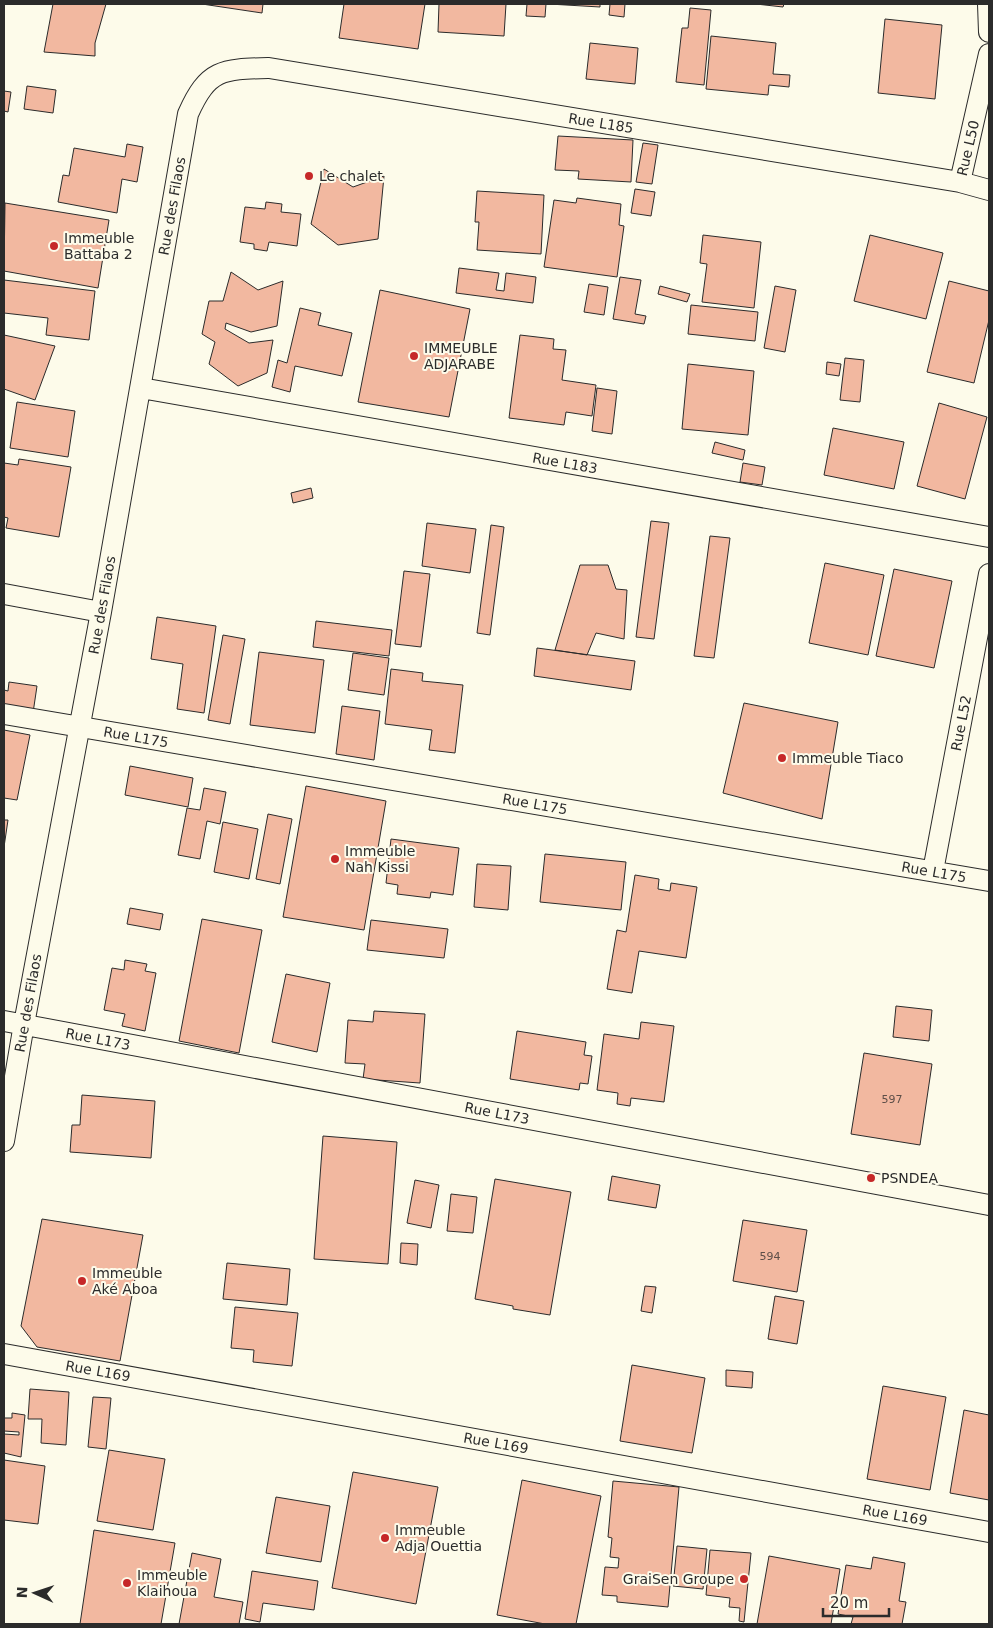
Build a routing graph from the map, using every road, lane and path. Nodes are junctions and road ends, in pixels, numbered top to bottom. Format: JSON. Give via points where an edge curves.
{"nodes":[{"id":1,"x":988,"y":4,"type":"edge"},
{"id":2,"x":989,"y":32,"type":"edge"},
{"id":3,"x":989,"y":54,"type":"edge"},
{"id":4,"x":213,"y":76,"type":"joint"},
{"id":5,"x":960,"y":182,"type":"junction"},
{"id":6,"x":989,"y":190,"type":"edge"},
{"id":7,"x":141,"y":388,"type":"junction"},
{"id":8,"x":989,"y":537,"type":"edge"},
{"id":9,"x":989,"y":574,"type":"edge"},
{"id":10,"x":4,"y":594,"type":"edge"},
{"id":11,"x":101,"y":612,"type":"junction"},
{"id":12,"x":4,"y":714,"type":"edge"},
{"id":13,"x":80,"y":727,"type":"junction"},
{"id":14,"x":933,"y":871,"type":"junction"},
{"id":15,"x":989,"y":881,"type":"edge"},
{"id":16,"x":4,"y":1021,"type":"edge"},
{"id":17,"x":24,"y":1024,"type":"junction"},
{"id":18,"x":4,"y":1141,"type":"edge"},
{"id":19,"x":989,"y":1205,"type":"edge"},
{"id":20,"x":4,"y":1354,"type":"edge"},
{"id":21,"x":989,"y":1532,"type":"edge"}],
"edges":[{"from":1,"to":2,"type":"street"},
{"from":3,"to":5,"type":"street","name":"Rue L50"},
{"from":4,"to":5,"type":"street","name":"Rue L185","via":[[234,69],[269,68]]},
{"from":4,"to":7,"type":"street","name":"Rue des Filaos","via":[[197,94],[188,114]]},
{"from":5,"to":6,"type":"street","name":"Rue L185"},
{"from":7,"to":8,"type":"street","name":"Rue L183"},
{"from":7,"to":11,"type":"street","name":"Rue des Filaos"},
{"from":9,"to":14,"type":"street","name":"Rue L52"},
{"from":10,"to":11,"type":"street"},
{"from":11,"to":13,"type":"street","name":"Rue des Filaos"},
{"from":12,"to":13,"type":"street","name":"Rue L175"},
{"from":13,"to":14,"type":"street","name":"Rue L175"},
{"from":13,"to":17,"type":"street","name":"Rue des Filaos"},
{"from":14,"to":15,"type":"street","name":"Rue L175"},
{"from":16,"to":17,"type":"street","name":"Rue L173"},
{"from":17,"to":18,"type":"street","name":"Rue des Filaos"},
{"from":17,"to":19,"type":"street","name":"Rue L173"},
{"from":20,"to":21,"type":"street","name":"Rue L169"}]}
